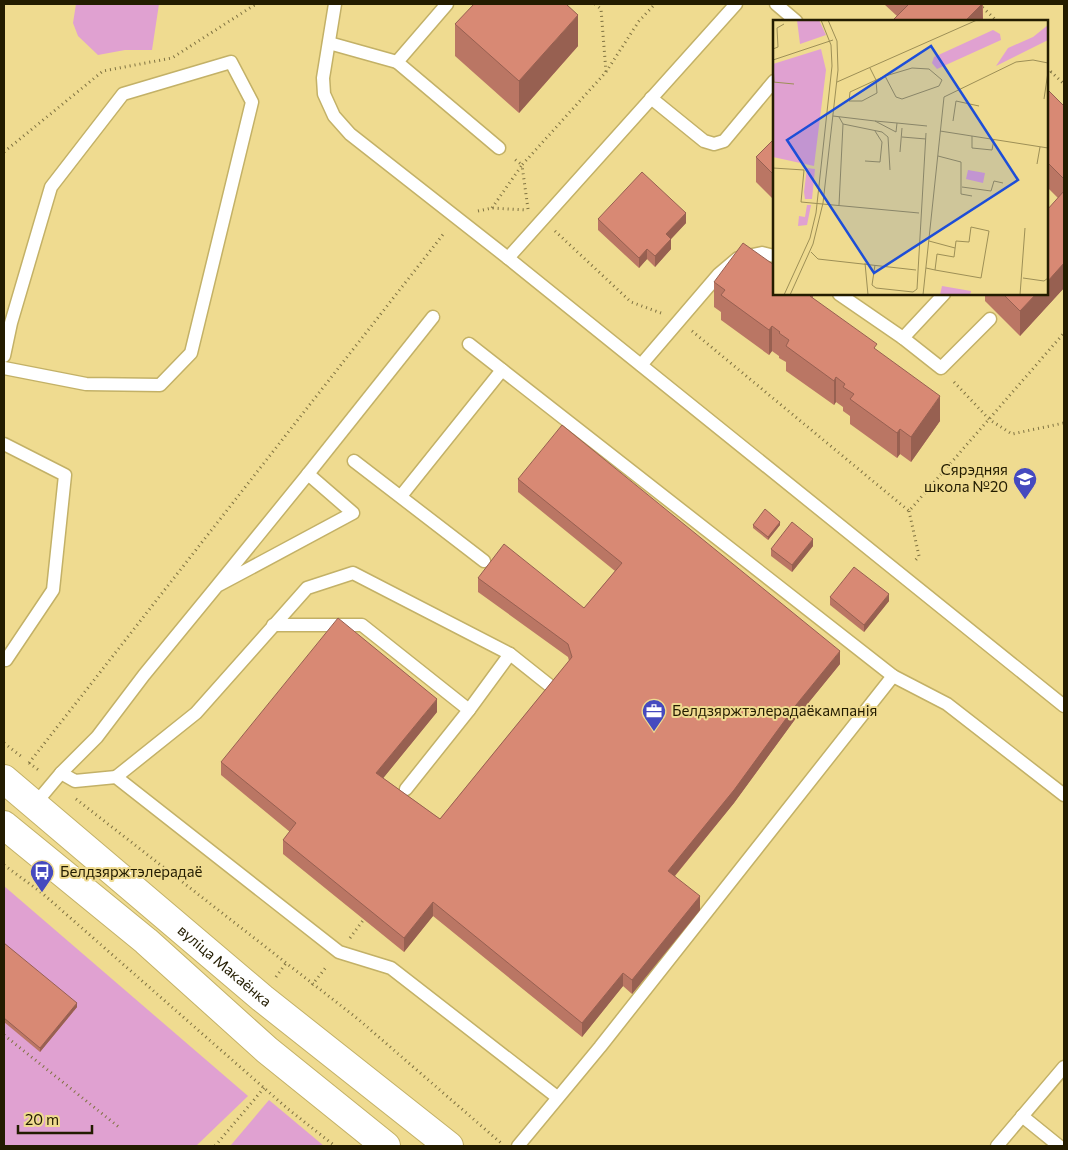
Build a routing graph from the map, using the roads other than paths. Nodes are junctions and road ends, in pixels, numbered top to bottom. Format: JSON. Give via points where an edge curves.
{"nodes":[{"id":1,"x":335,"y":4,"type":"edge"},
{"id":2,"x":447,"y":4,"type":"edge"},
{"id":3,"x":736,"y":4,"type":"edge"},
{"id":4,"x":776,"y":4,"type":"edge"},
{"id":5,"x":795,"y":20,"type":"edge"},
{"id":6,"x":329,"y":43,"type":"junction"},
{"id":7,"x":398,"y":62,"type":"junction"},
{"id":8,"x":773,"y":82,"type":"edge"},
{"id":9,"x":651,"y":98,"type":"junction"},
{"id":10,"x":499,"y":148,"type":"road end"},
{"id":11,"x":773,"y":256,"type":"edge"},
{"id":12,"x":508,"y":258,"type":"junction"},
{"id":13,"x":840,"y":295,"type":"edge"},
{"id":14,"x":943,"y":295,"type":"edge"},
{"id":15,"x":433,"y":317,"type":"dead end"},
{"id":16,"x":990,"y":319,"type":"dead end"},
{"id":17,"x":903,"y":338,"type":"junction"},
{"id":18,"x":469,"y":344,"type":"dead end"},
{"id":19,"x":4,"y":356,"type":"edge"},
{"id":20,"x":641,"y":365,"type":"junction"},
{"id":21,"x":4,"y":368,"type":"edge"},
{"id":22,"x":502,"y":370,"type":"junction"},
{"id":23,"x":4,"y":444,"type":"edge"},
{"id":24,"x":354,"y":460,"type":"dead end"},
{"id":25,"x":308,"y":474,"type":"junction"},
{"id":26,"x":401,"y":496,"type":"junction"},
{"id":27,"x":484,"y":561,"type":"dead end"},
{"id":28,"x":217,"y":586,"type":"junction"},
{"id":29,"x":273,"y":625,"type":"junction"},
{"id":30,"x":510,"y":654,"type":"junction"},
{"id":31,"x":4,"y":658,"type":"edge"},
{"id":32,"x":893,"y":676,"type":"junction"},
{"id":33,"x":549,"y":685,"type":"edge"},
{"id":34,"x":1064,"y":706,"type":"edge"},
{"id":35,"x":469,"y":710,"type":"junction"},
{"id":36,"x":116,"y":777,"type":"junction"},
{"id":37,"x":58,"y":778,"type":"junction"},
{"id":38,"x":4,"y":779,"type":"edge"},
{"id":39,"x":406,"y":789,"type":"dead end"},
{"id":40,"x":1064,"y":795,"type":"edge"},
{"id":41,"x":35,"y":804,"type":"junction"},
{"id":42,"x":4,"y":825,"type":"edge"},
{"id":43,"x":1064,"y":1067,"type":"edge"},
{"id":44,"x":557,"y":1097,"type":"junction"},
{"id":45,"x":1022,"y":1116,"type":"junction"},
{"id":46,"x":386,"y":1146,"type":"edge"},
{"id":47,"x":449,"y":1146,"type":"edge"},
{"id":48,"x":518,"y":1146,"type":"edge"},
{"id":49,"x":997,"y":1146,"type":"edge"},
{"id":50,"x":1059,"y":1146,"type":"edge"}],
"edges":[{"from":1,"to":6,"type":"lane"},
{"from":2,"to":7,"type":"lane"},
{"from":3,"to":9,"type":"lane"},
{"from":4,"to":5,"type":"lane"},
{"from":6,"to":7,"type":"lane"},
{"from":6,"to":12,"type":"lane","via":[[323,78],[324,94],[334,116],[350,134]]},
{"from":7,"to":10,"type":"lane"},
{"from":8,"to":9,"type":"lane","via":[[724,141],[714,144],[704,141]]},
{"from":9,"to":12,"type":"lane"},
{"from":11,"to":20,"type":"lane","via":[[762,253],[738,258],[719,274]]},
{"from":12,"to":20,"type":"lane"},
{"from":13,"to":17,"type":"lane"},
{"from":14,"to":17,"type":"lane"},
{"from":15,"to":25,"type":"lane"},
{"from":16,"to":17,"type":"lane","via":[[941,368]]},
{"from":18,"to":22,"type":"lane"},
{"from":19,"to":21,"type":"lane","via":[[50,187],[123,94],[231,62],[252,102],[191,354],[160,385],[86,384]]},
{"from":20,"to":34,"type":"lane"},
{"from":22,"to":26,"type":"lane"},
{"from":22,"to":32,"type":"lane"},
{"from":23,"to":31,"type":"lane","via":[[65,475],[53,590],[6,660]]},
{"from":24,"to":26,"type":"lane"},
{"from":25,"to":28,"type":"lane"},
{"from":25,"to":28,"type":"lane","via":[[353,513]]},
{"from":26,"to":27,"type":"lane"},
{"from":28,"to":37,"type":"lane","via":[[97,737]]},
{"from":29,"to":30,"type":"lane","via":[[307,588],[353,573]]},
{"from":29,"to":35,"type":"lane","via":[[362,625]]},
{"from":29,"to":36,"type":"lane","via":[[196,713]]},
{"from":30,"to":33,"type":"lane"},
{"from":30,"to":35,"type":"lane"},
{"from":32,"to":40,"type":"lane","via":[[947,704]]},
{"from":32,"to":44,"type":"lane"},
{"from":35,"to":39,"type":"lane"},
{"from":36,"to":37,"type":"lane"},
{"from":36,"to":44,"type":"lane","via":[[338,952],[391,968]]},
{"from":37,"to":41,"type":"lane"},
{"from":38,"to":41,"type":"street","name":"вуліца Макаёнка"},
{"from":41,"to":47,"type":"street","name":"вуліца Макаёнка","via":[[262,998]]},
{"from":42,"to":46,"type":"street","via":[[146,941],[267,1050]]},
{"from":43,"to":45,"type":"lane"},
{"from":44,"to":48,"type":"lane"},
{"from":45,"to":49,"type":"lane"},
{"from":45,"to":50,"type":"lane"}]}
